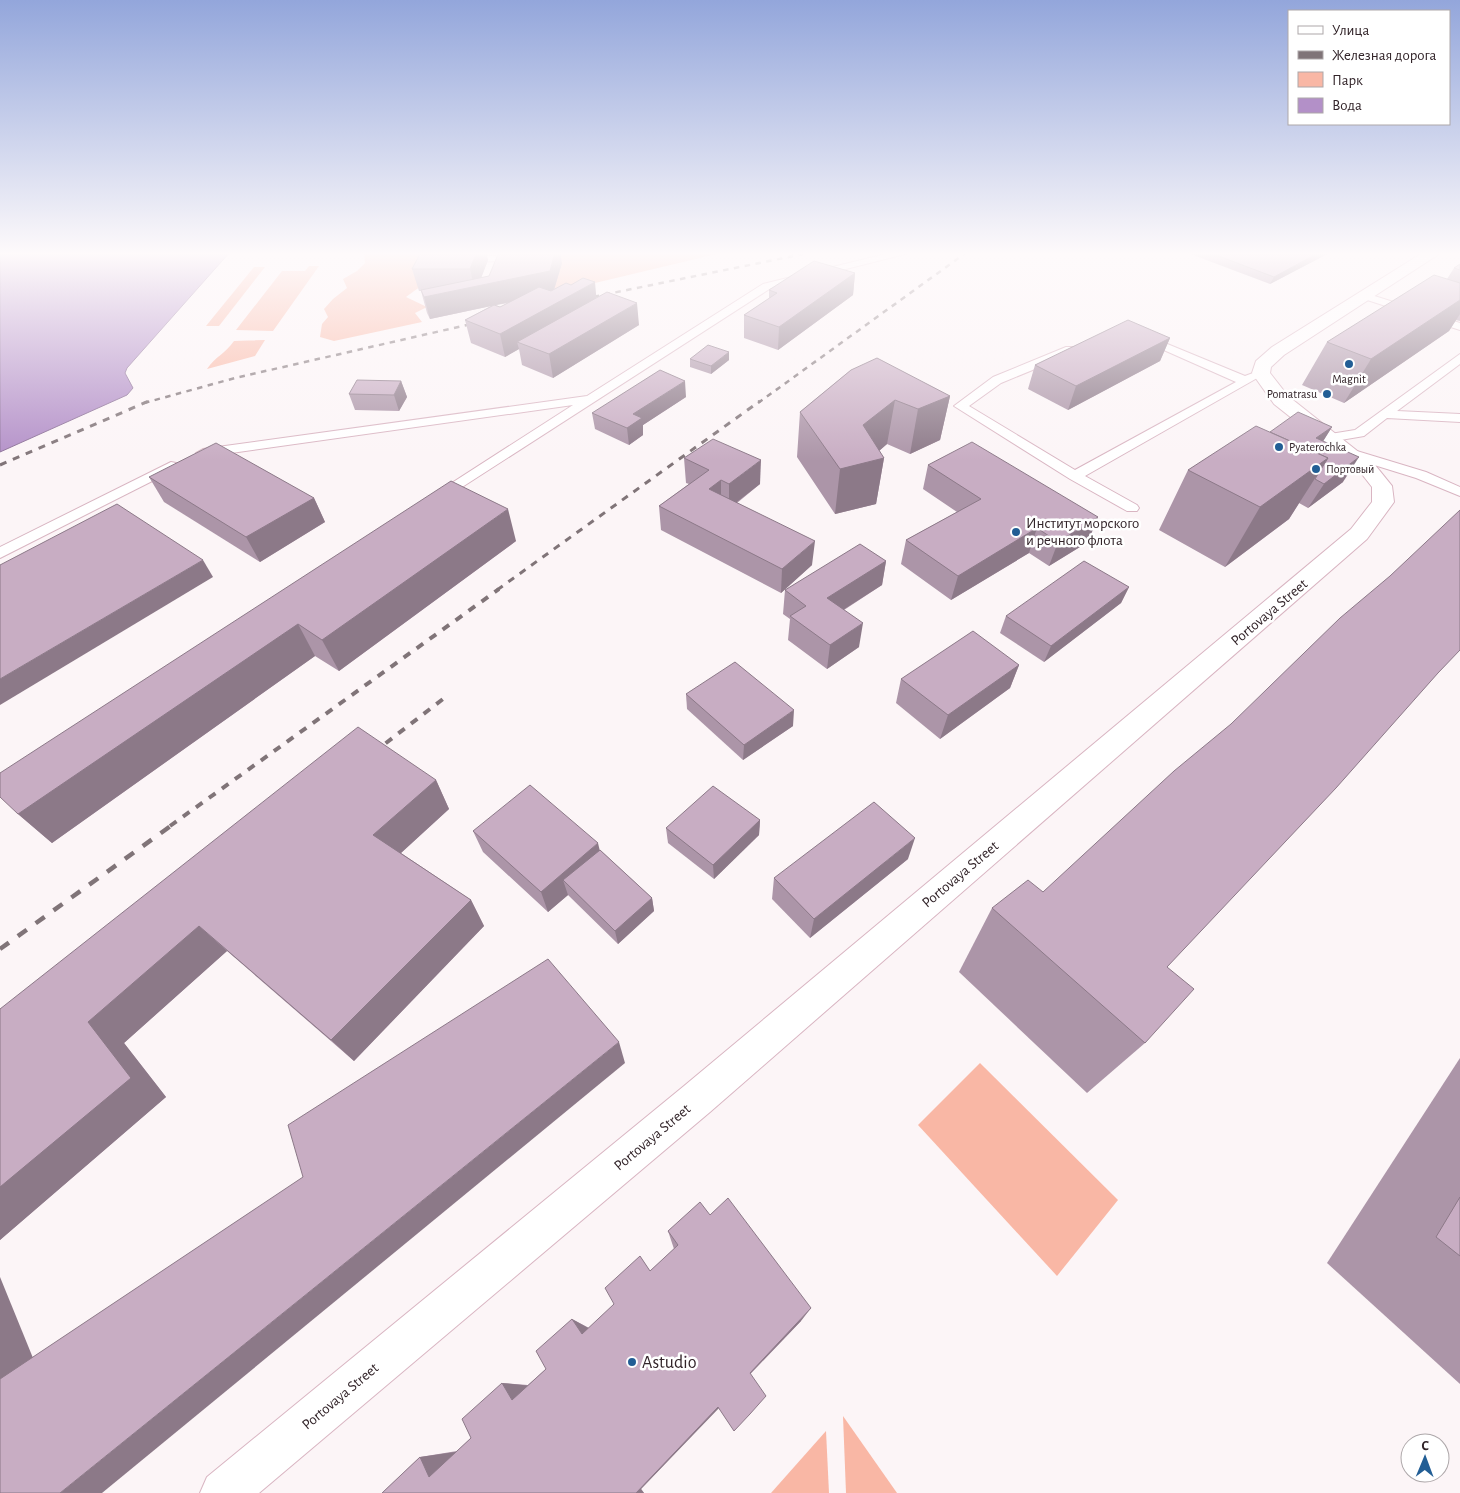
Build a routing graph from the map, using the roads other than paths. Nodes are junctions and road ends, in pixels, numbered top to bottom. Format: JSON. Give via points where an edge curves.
{"nodes":[{"id":1,"x":711,"y":322,"type":"edge"},
{"id":2,"x":1325,"y":322,"type":"edge"},
{"id":3,"x":1444,"y":322,"type":"edge"},
{"id":4,"x":1460,"y":327,"type":"edge"},
{"id":5,"x":1134,"y":335,"type":"edge"},
{"id":6,"x":1080,"y":346,"type":"edge"},
{"id":7,"x":1460,"y":358,"type":"edge"},
{"id":8,"x":1253,"y":377,"type":"junction"},
{"id":9,"x":591,"y":399,"type":"junction"},
{"id":10,"x":1386,"y":414,"type":"junction"},
{"id":11,"x":1460,"y":418,"type":"edge"},
{"id":12,"x":1338,"y":445,"type":"junction"},
{"id":13,"x":1421,"y":475,"type":"junction"},
{"id":14,"x":1075,"y":476,"type":"junction"},
{"id":15,"x":1460,"y":477,"type":"edge"},
{"id":16,"x":1460,"y":492,"type":"edge"},
{"id":17,"x":424,"y":505,"type":"edge"},
{"id":18,"x":1132,"y":508,"type":"dead end"},
{"id":19,"x":0,"y":553,"type":"edge"},
{"id":20,"x":223,"y":1493,"type":"edge"}],
"edges":[{"from":1,"to":9,"type":"lane"},
{"from":2,"to":8,"type":"street","via":[[1268,358]]},
{"from":3,"to":4,"type":"lane"},
{"from":5,"to":8,"type":"lane"},
{"from":6,"to":14,"type":"lane","via":[[997,380],[960,406]]},
{"from":7,"to":10,"type":"lane"},
{"from":8,"to":12,"type":"street","name":"Portovaya Street"},
{"from":8,"to":14,"type":"lane"},
{"from":9,"to":17,"type":"lane"},
{"from":9,"to":19,"type":"lane","via":[[194,454]]},
{"from":10,"to":11,"type":"lane"},
{"from":10,"to":12,"type":"lane"},
{"from":12,"to":13,"type":"lane"},
{"from":12,"to":20,"type":"street","name":"Portovaya Street","via":[[1368,469],[1382,486],[1383,502],[1359,534],[697,1099]]},
{"from":13,"to":15,"type":"lane"},
{"from":13,"to":16,"type":"lane"},
{"from":14,"to":18,"type":"lane"}]}
